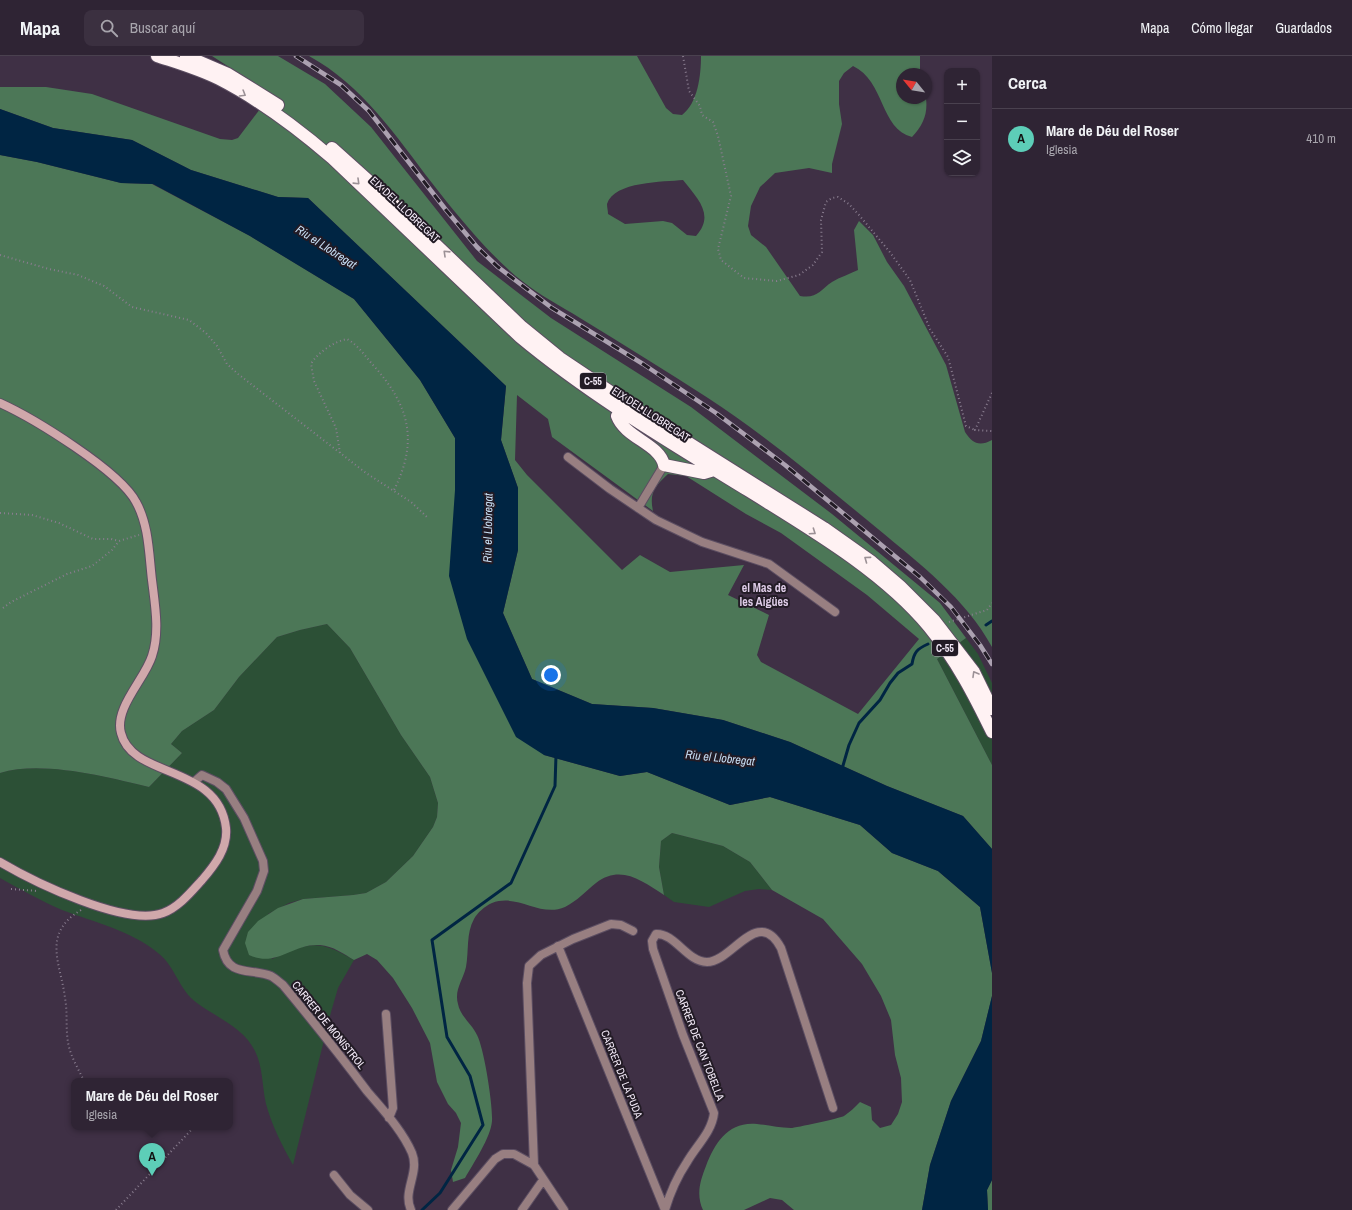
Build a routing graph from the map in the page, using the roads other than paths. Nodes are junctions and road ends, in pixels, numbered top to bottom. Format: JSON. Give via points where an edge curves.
{"nodes":[{"id":1,"x":156,"y":56,"type":"edge"},
{"id":2,"x":186,"y":56,"type":"edge"},
{"id":3,"x":0,"y":403,"type":"edge"},
{"id":4,"x":621,"y":410,"type":"junction"},
{"id":5,"x":568,"y":457,"type":"dead end"},
{"id":6,"x":664,"y":465,"type":"junction"},
{"id":7,"x":714,"y":470,"type":"junction"},
{"id":8,"x":638,"y":508,"type":"junction"},
{"id":9,"x":835,"y":612,"type":"dead end"},
{"id":10,"x":992,"y":709,"type":"edge"},
{"id":11,"x":992,"y":732,"type":"edge"},
{"id":12,"x":194,"y":782,"type":"junction"},
{"id":13,"x":0,"y":862,"type":"edge"},
{"id":14,"x":633,"y":931,"type":"dead end"},
{"id":15,"x":558,"y":946,"type":"junction"},
{"id":16,"x":386,"y":1014,"type":"dead end"},
{"id":17,"x":833,"y":1108,"type":"dead end"},
{"id":18,"x":389,"y":1118,"type":"junction"},
{"id":19,"x":534,"y":1165,"type":"junction"},
{"id":20,"x":334,"y":1175,"type":"dead end"},
{"id":21,"x":542,"y":1180,"type":"junction"},
{"id":22,"x":368,"y":1210,"type":"edge"},
{"id":23,"x":411,"y":1210,"type":"edge"},
{"id":24,"x":452,"y":1210,"type":"edge"},
{"id":25,"x":522,"y":1210,"type":"edge"},
{"id":26,"x":564,"y":1210,"type":"edge"},
{"id":27,"x":665,"y":1210,"type":"edge"}],
"edges":[{"from":1,"to":4,"type":"highway","name":"EIX DEL LLOBREGAT","number":"C-55","one_way":true,"via":[[220,79],[305,134],[520,337]]},
{"from":10,"to":2,"type":"highway","name":"EIX DEL LLOBREGAT","number":"C-55","one_way":true,"via":[[974,672],[939,626],[894,581],[824,528],[654,421],[560,358],[522,327],[355,168],[285,110],[228,74]]},
{"from":3,"to":12,"type":"street","via":[[44,426],[123,483],[137,503],[146,534],[155,607],[156,642],[151,662],[123,712],[120,731],[124,741],[135,754]]},
{"from":4,"to":6,"type":"highway","via":[[617,416],[619,421],[660,456]]},
{"from":4,"to":7,"type":"highway","name":"EIX DEL LLOBREGAT","number":"C-55"},
{"from":5,"to":8,"type":"street"},
{"from":6,"to":7,"type":"highway","via":[[704,473]]},
{"from":6,"to":8,"type":"street"},
{"from":7,"to":11,"type":"highway","name":"EIX DEL LLOBREGAT","number":"C-55","one_way":true,"via":[[835,547],[880,580],[909,606],[929,627],[960,670]]},
{"from":8,"to":9,"type":"street","via":[[702,542],[769,564]]},
{"from":12,"to":13,"type":"street","via":[[217,803],[223,816],[226,840],[222,852],[206,876],[169,910],[144,916],[128,914],[48,888]]},
{"from":12,"to":18,"type":"street","name":"CARRER DE MONISTROL","via":[[202,775],[226,789],[244,818],[263,861],[264,871],[257,891],[224,945],[226,961],[235,968],[271,976],[283,985]]},
{"from":14,"to":15,"type":"street","via":[[612,924]]},
{"from":15,"to":19,"type":"street","via":[[533,960],[527,973]]},
{"from":15,"to":27,"type":"street","name":"CARRER DE LA PUDA"},
{"from":16,"to":18,"type":"street","via":[[393,1108]]},
{"from":17,"to":27,"type":"street","name":"CARRER DE CAN TOBELLA","via":[[782,948],[774,937],[764,933],[748,936],[731,950],[706,962],[656,934],[652,941],[652,950],[714,1113],[711,1125],[671,1191]]},
{"from":18,"to":23,"type":"street","name":"CARRER DE MONISTROL","via":[[409,1147],[414,1162],[409,1194]]},
{"from":19,"to":21,"type":"street"},
{"from":19,"to":24,"type":"street","via":[[514,1154],[503,1154],[495,1159]]},
{"from":20,"to":22,"type":"street","via":[[350,1195]]},
{"from":21,"to":25,"type":"street"},
{"from":21,"to":26,"type":"street"}]}
